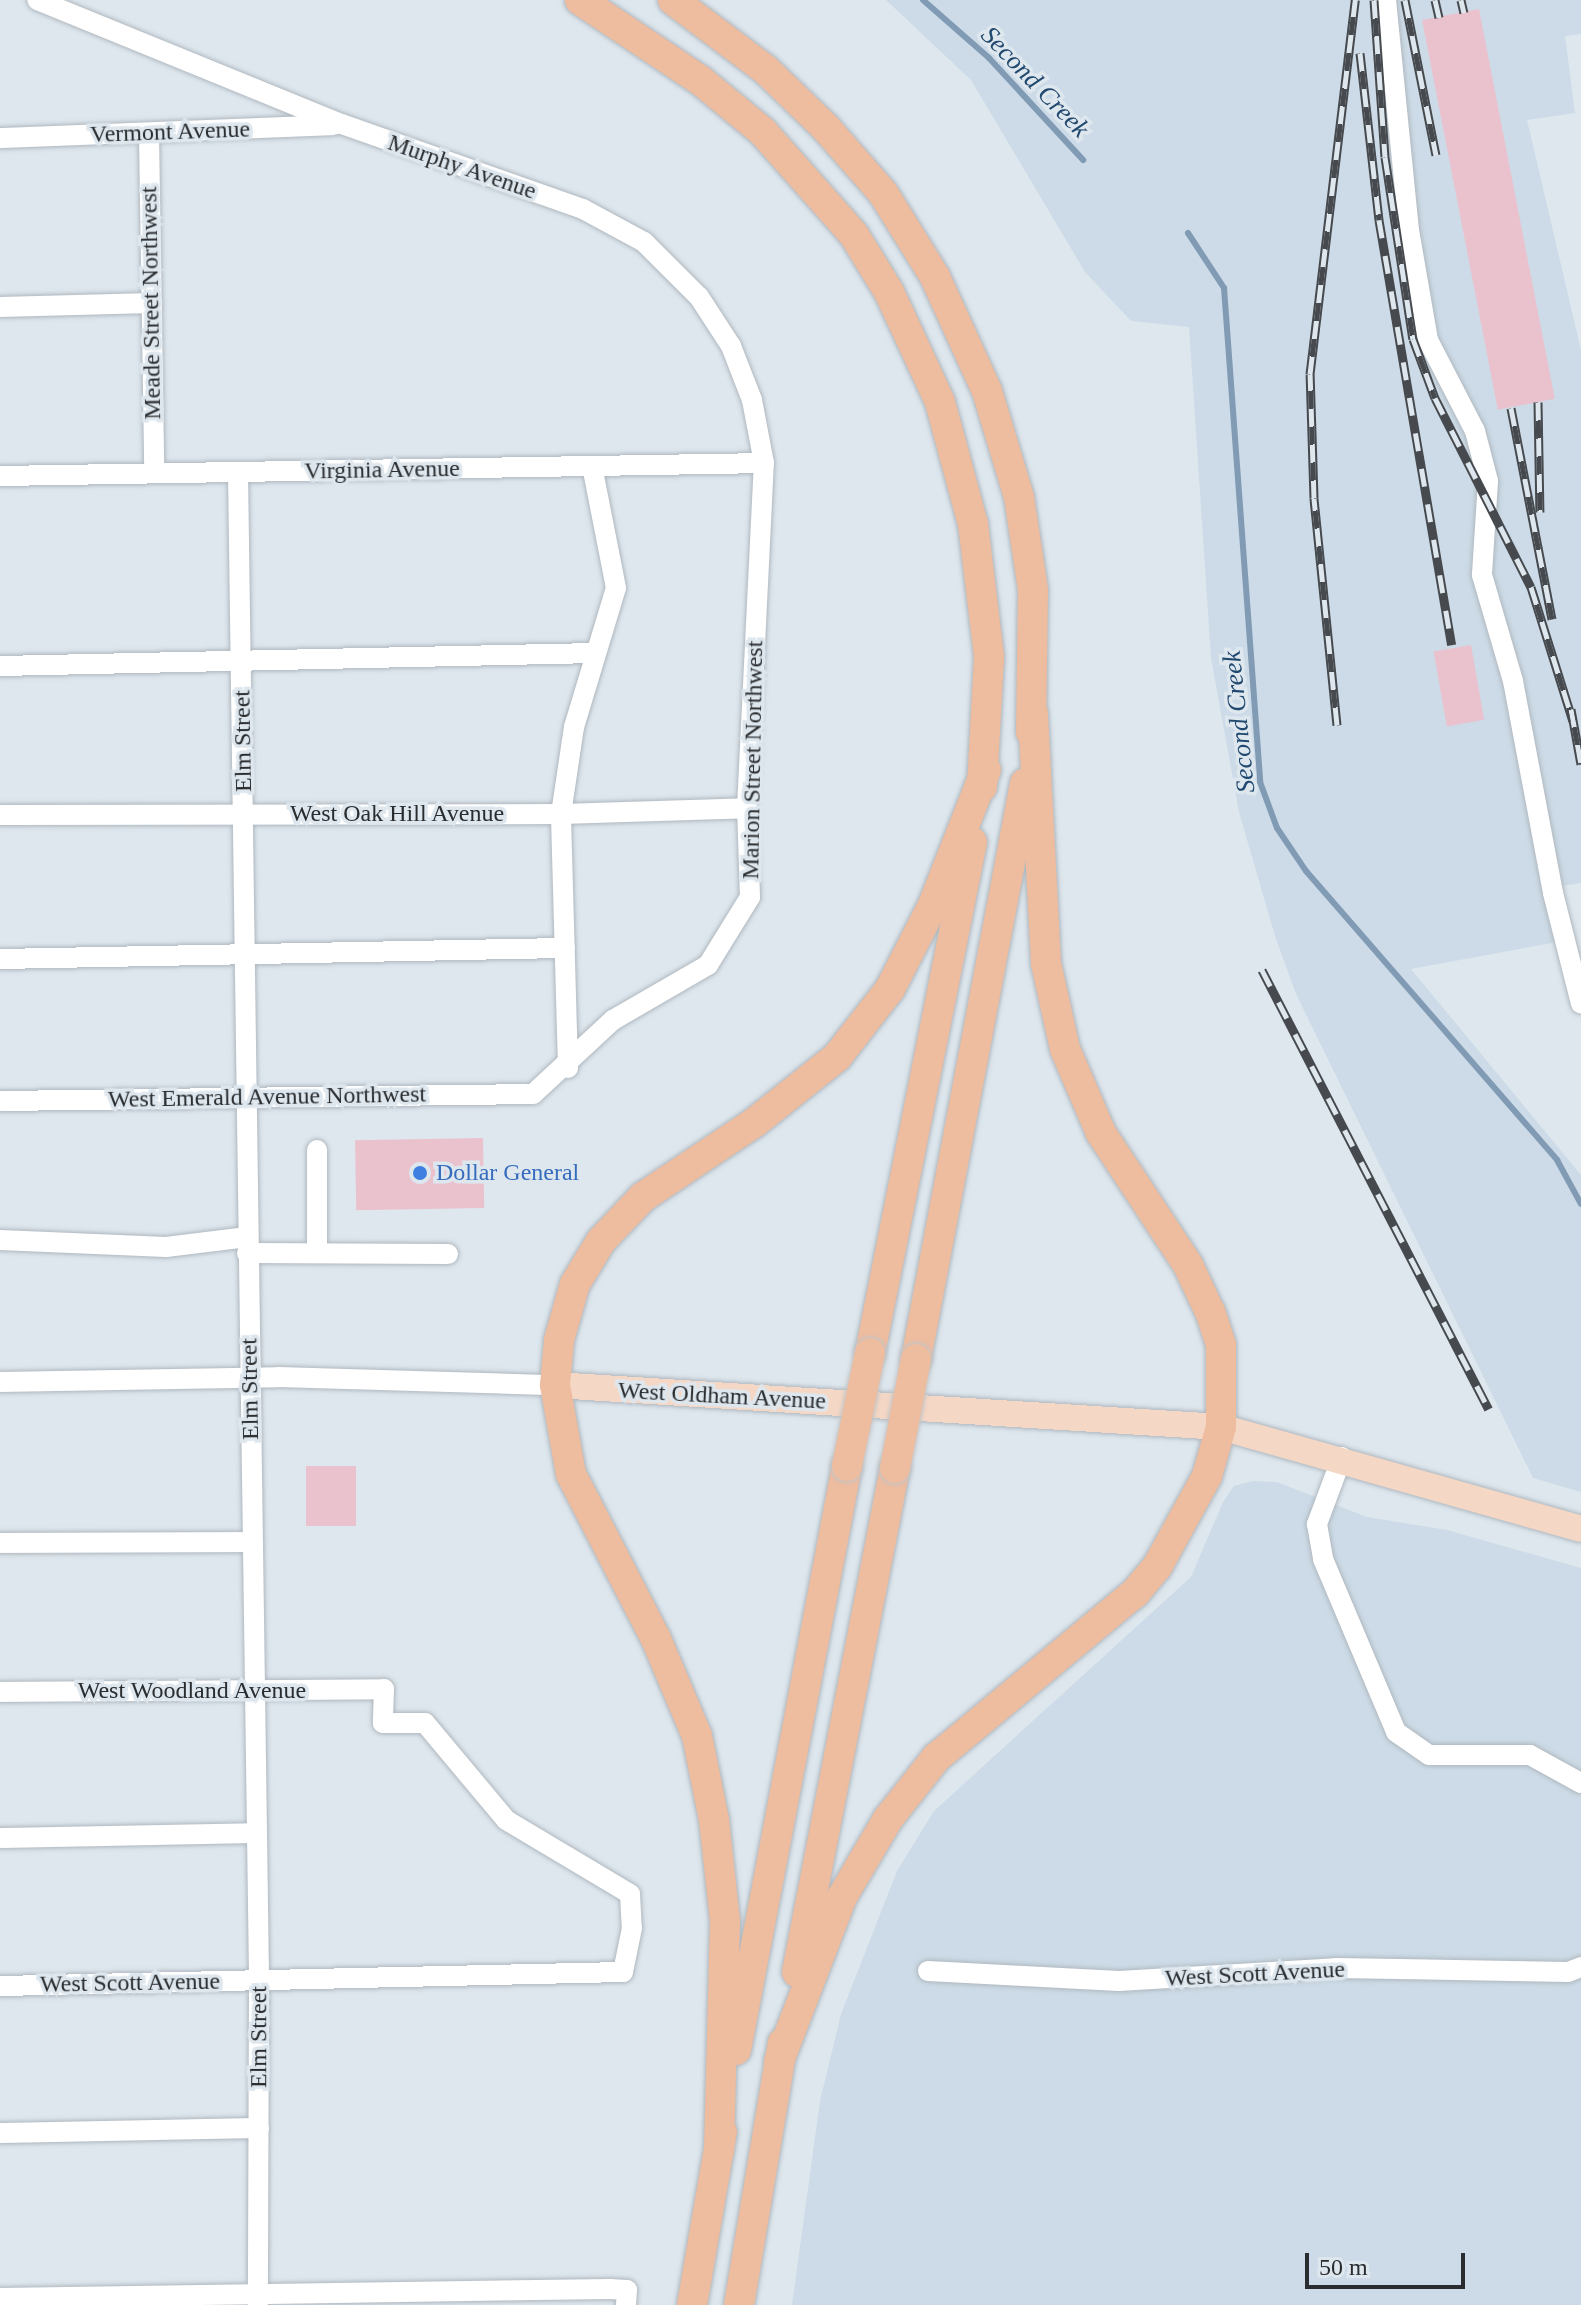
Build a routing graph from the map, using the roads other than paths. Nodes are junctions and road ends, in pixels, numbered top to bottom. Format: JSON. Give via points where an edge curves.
{"nodes":[{"id":1,"x":37,"y":0,"type":"edge"},
{"id":2,"x":580,"y":0,"type":"edge"},
{"id":3,"x":673,"y":0,"type":"edge"},
{"id":4,"x":1386,"y":0,"type":"edge"},
{"id":5,"x":341,"y":124,"type":"junction"},
{"id":6,"x":149,"y":135,"type":"junction"},
{"id":7,"x":0,"y":138,"type":"edge"},
{"id":8,"x":152,"y":303,"type":"junction"},
{"id":9,"x":0,"y":307,"type":"edge"},
{"id":10,"x":764,"y":463,"type":"junction"},
{"id":11,"x":592,"y":466,"type":"junction"},
{"id":12,"x":154,"y":470,"type":"junction"},
{"id":13,"x":238,"y":472,"type":"junction"},
{"id":14,"x":0,"y":476,"type":"edge"},
{"id":15,"x":594,"y":653,"type":"junction"},
{"id":16,"x":241,"y":658,"type":"junction"},
{"id":17,"x":0,"y":666,"type":"edge"},
{"id":18,"x":1033,"y":712,"type":"junction"},
{"id":19,"x":986,"y":770,"type":"junction"},
{"id":20,"x":747,"y":808,"type":"junction"},
{"id":21,"x":561,"y":814,"type":"junction"},
{"id":22,"x":0,"y":815,"type":"edge"},
{"id":23,"x":244,"y":815,"type":"junction"},
{"id":24,"x":565,"y":948,"type":"junction"},
{"id":25,"x":244,"y":956,"type":"junction"},
{"id":26,"x":0,"y":959,"type":"edge"},
{"id":27,"x":1581,"y":1004,"type":"edge"},
{"id":28,"x":568,"y":1068,"type":"junction"},
{"id":29,"x":533,"y":1094,"type":"joint"},
{"id":30,"x":244,"y":1096,"type":"junction"},
{"id":31,"x":0,"y":1101,"type":"edge"},
{"id":32,"x":317,"y":1150,"type":"dead end"},
{"id":33,"x":0,"y":1240,"type":"edge"},
{"id":34,"x":247,"y":1245,"type":"junction"},
{"id":35,"x":317,"y":1253,"type":"junction"},
{"id":36,"x":448,"y":1254,"type":"dead end"},
{"id":37,"x":250,"y":1377,"type":"junction"},
{"id":38,"x":0,"y":1382,"type":"edge"},
{"id":39,"x":555,"y":1385,"type":"junction"},
{"id":40,"x":1221,"y":1427,"type":"junction"},
{"id":41,"x":1342,"y":1457,"type":"junction"},
{"id":42,"x":1581,"y":1529,"type":"edge"},
{"id":43,"x":253,"y":1542,"type":"junction"},
{"id":44,"x":0,"y":1543,"type":"edge"},
{"id":45,"x":255,"y":1690,"type":"junction"},
{"id":46,"x":0,"y":1692,"type":"edge"},
{"id":47,"x":1581,"y":1783,"type":"edge"},
{"id":48,"x":257,"y":1833,"type":"junction"},
{"id":49,"x":0,"y":1838,"type":"edge"},
{"id":50,"x":1581,"y":1967,"type":"edge"},
{"id":51,"x":928,"y":1971,"type":"dead end"},
{"id":52,"x":623,"y":1972,"type":"joint"},
{"id":53,"x":259,"y":1981,"type":"junction"},
{"id":54,"x":0,"y":1986,"type":"edge"},
{"id":55,"x":779,"y":2061,"type":"junction"},
{"id":56,"x":259,"y":2128,"type":"junction"},
{"id":57,"x":0,"y":2133,"type":"edge"},
{"id":58,"x":719,"y":2150,"type":"junction"},
{"id":59,"x":0,"y":2298,"type":"edge"},
{"id":60,"x":258,"y":2302,"type":"edge"},
{"id":61,"x":626,"y":2303,"type":"edge"},
{"id":62,"x":692,"y":2305,"type":"edge"},
{"id":63,"x":739,"y":2305,"type":"edge"}],
"edges":[{"from":1,"to":5,"type":"street","name":"Murphy Avenue"},
{"from":2,"to":19,"type":"highway","via":[[700,80],[763,132],[854,235],[889,292],[940,402],[973,524],[989,657]]},
{"from":3,"to":18,"type":"highway","via":[[766,70],[826,128],[883,193],[935,277],[987,391],[1019,497],[1033,590]]},
{"from":4,"to":27,"type":"street","via":[[1407,216],[1428,340],[1475,431],[1488,481],[1482,575],[1513,681]]},
{"from":5,"to":6,"type":"street","name":"Vermont Avenue"},
{"from":5,"to":10,"type":"street","name":"Murphy Avenue","via":[[583,209],[644,242],[699,297],[731,346],[752,400]]},
{"from":6,"to":7,"type":"street","name":"Vermont Avenue"},
{"from":6,"to":8,"type":"street","name":"Meade Street Northwest"},
{"from":8,"to":9,"type":"street"},
{"from":8,"to":12,"type":"street","name":"Meade Street Northwest"},
{"from":10,"to":11,"type":"street","name":"Virginia Avenue"},
{"from":10,"to":20,"type":"street","name":"Marion Street Northwest"},
{"from":11,"to":13,"type":"street","name":"Virginia Avenue"},
{"from":11,"to":15,"type":"street","via":[[616,588]]},
{"from":12,"to":13,"type":"street","name":"Virginia Avenue"},
{"from":12,"to":14,"type":"street","name":"Virginia Avenue"},
{"from":13,"to":16,"type":"street","name":"Elm Street"},
{"from":15,"to":16,"type":"street"},
{"from":15,"to":21,"type":"street"},
{"from":16,"to":17,"type":"street"},
{"from":16,"to":23,"type":"street","name":"Elm Street"},
{"from":18,"to":40,"type":"highway","via":[[1046,963],[1065,1049],[1101,1133],[1188,1265],[1210,1312],[1221,1345]]},
{"from":18,"to":55,"type":"highway","bridge":true,"via":[[1019,837]]},
{"from":19,"to":39,"type":"highway","via":[[933,905],[890,989],[837,1057],[754,1123],[643,1197],[601,1241],[575,1284],[559,1340]]},
{"from":19,"to":58,"type":"highway","bridge":true,"via":[[847,1466]]},
{"from":20,"to":21,"type":"street","name":"West Oak Hill Avenue"},
{"from":20,"to":28,"type":"street","name":"Marion Street Northwest","via":[[750,897],[733,930],[708,965],[613,1020]]},
{"from":21,"to":23,"type":"street","name":"West Oak Hill Avenue"},
{"from":21,"to":24,"type":"street"},
{"from":22,"to":23,"type":"street","name":"West Oak Hill Avenue"},
{"from":23,"to":25,"type":"street","name":"Elm Street"},
{"from":24,"to":25,"type":"street"},
{"from":24,"to":28,"type":"street"},
{"from":25,"to":26,"type":"street"},
{"from":25,"to":30,"type":"street","name":"Elm Street"},
{"from":28,"to":29,"type":"street","name":"Marion Street Northwest"},
{"from":29,"to":30,"type":"street","name":"West Emerald Avenue Northwest"},
{"from":30,"to":31,"type":"street","name":"West Emerald Avenue Northwest"},
{"from":30,"to":34,"type":"street","name":"Elm Street"},
{"from":32,"to":35,"type":"street"},
{"from":33,"to":34,"type":"street"},
{"from":34,"to":35,"type":"street"},
{"from":34,"to":37,"type":"street","name":"Elm Street"},
{"from":35,"to":36,"type":"street"},
{"from":37,"to":38,"type":"street","name":"West Oldham Avenue"},
{"from":37,"to":39,"type":"street","name":"West Oldham Avenue"},
{"from":37,"to":43,"type":"street","name":"Elm Street"},
{"from":39,"to":40,"type":"main road","name":"West Oldham Avenue"},
{"from":39,"to":58,"type":"highway","via":[[571,1474],[656,1639],[700,1750],[725,1921]]},
{"from":40,"to":41,"type":"main road","name":"West Oldham Avenue"},
{"from":40,"to":55,"type":"highway","via":[[1207,1476],[1157,1567],[1135,1593],[936,1758],[888,1819],[842,1897]]},
{"from":41,"to":42,"type":"main road","name":"West Oldham Avenue"},
{"from":41,"to":47,"type":"street","via":[[1317,1524],[1323,1559],[1396,1732],[1429,1755],[1530,1755]]},
{"from":43,"to":44,"type":"street"},
{"from":43,"to":45,"type":"street","name":"Elm Street"},
{"from":45,"to":46,"type":"street","name":"West Woodland Avenue"},
{"from":45,"to":48,"type":"street","name":"Elm Street"},
{"from":45,"to":52,"type":"street","name":"West Woodland Avenue","via":[[384,1689],[383,1723],[425,1723],[506,1820],[630,1894],[632,1928]]},
{"from":48,"to":49,"type":"street"},
{"from":48,"to":53,"type":"street","name":"Elm Street"},
{"from":50,"to":51,"type":"street","name":"West Scott Avenue","via":[[1568,1972],[1336,1968],[1119,1981]]},
{"from":52,"to":53,"type":"street","name":"West Scott Avenue"},
{"from":53,"to":54,"type":"street","name":"West Scott Avenue"},
{"from":53,"to":56,"type":"street","name":"Elm Street"},
{"from":55,"to":63,"type":"highway"},
{"from":56,"to":57,"type":"street"},
{"from":56,"to":60,"type":"street","name":"Elm Street"},
{"from":58,"to":62,"type":"highway"},
{"from":59,"to":60,"type":"street"},
{"from":60,"to":61,"type":"street","via":[[610,2289],[627,2290]]}]}
